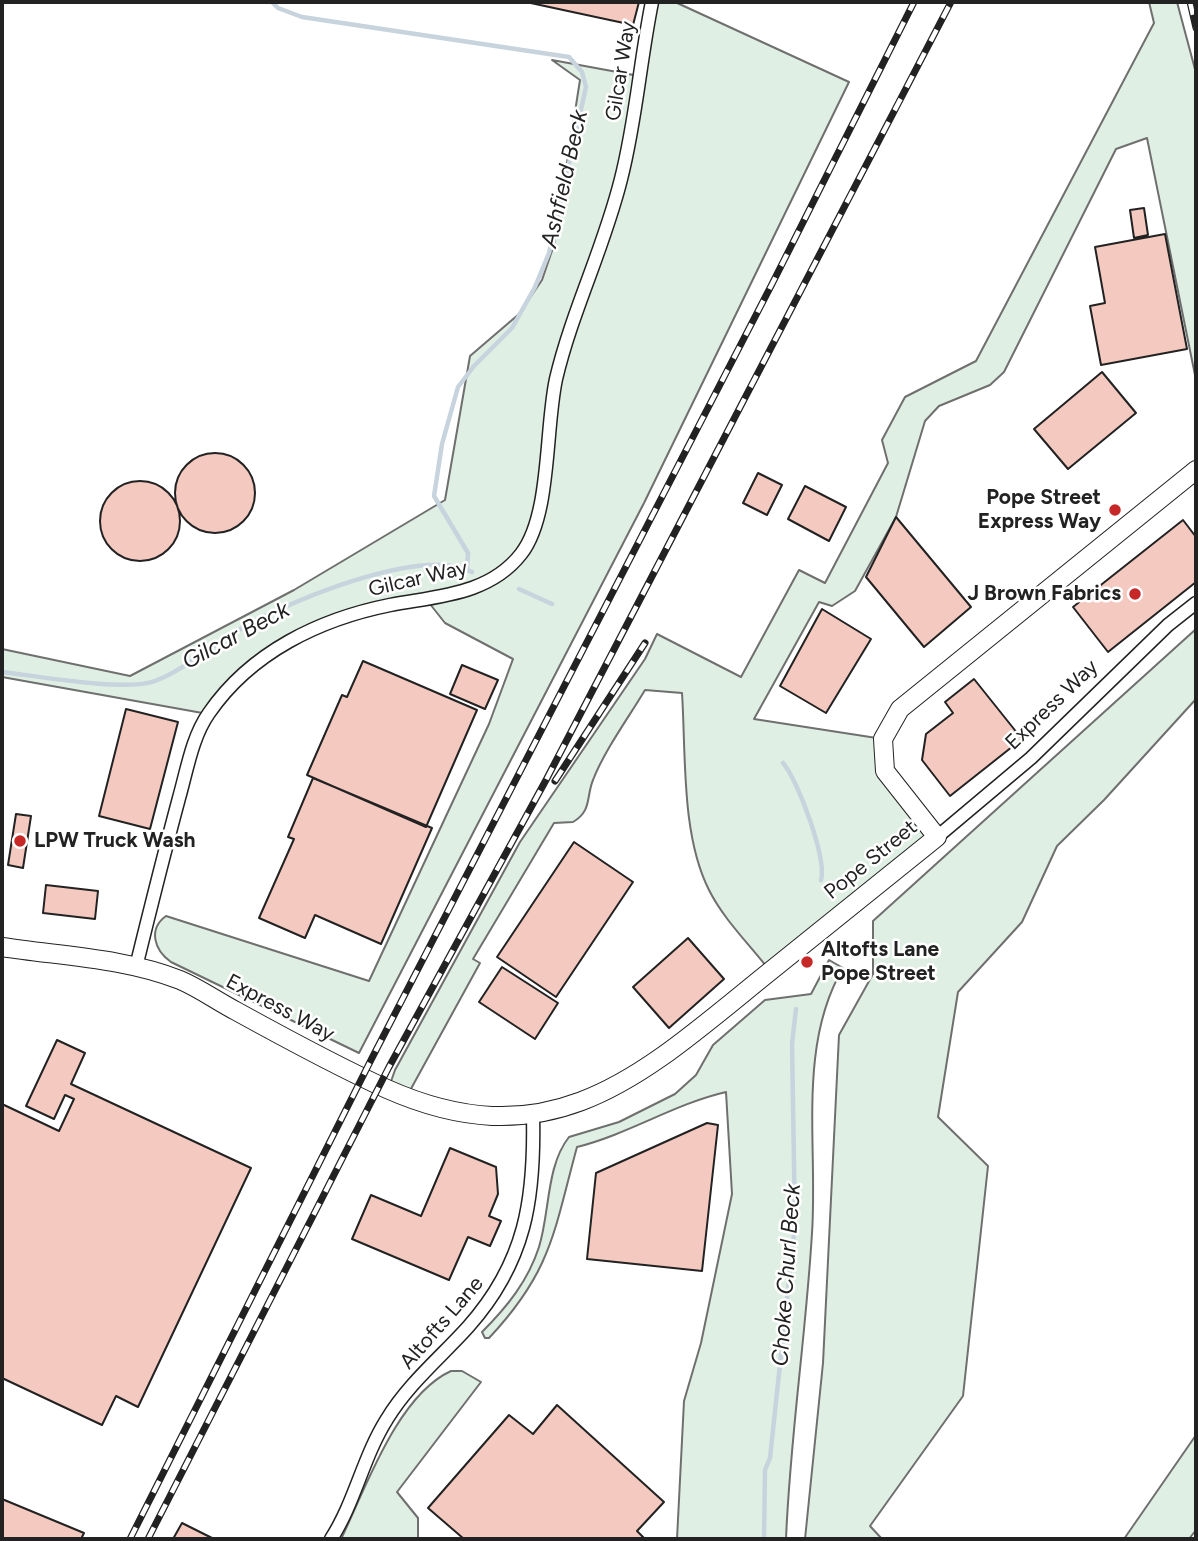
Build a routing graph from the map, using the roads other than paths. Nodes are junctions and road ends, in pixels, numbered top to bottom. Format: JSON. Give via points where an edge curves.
{"nodes":[{"id":1,"x":652,"y":2,"type":"edge"},
{"id":2,"x":1196,"y":470,"type":"edge"},
{"id":3,"x":1196,"y":603,"type":"edge"},
{"id":4,"x":937,"y":837,"type":"junction"},
{"id":5,"x":2,"y":947,"type":"edge"},
{"id":6,"x":136,"y":967,"type":"junction"},
{"id":7,"x":533,"y":1115,"type":"junction"},
{"id":8,"x":331,"y":1539,"type":"edge"}],
"edges":[{"from":1,"to":6,"type":"street","name":"Gilcar Way","via":[[621,179],[556,379],[541,509],[531,538],[510,566],[470,590],[356,613],[308,630],[262,659],[219,700],[193,749]]},
{"from":2,"to":4,"type":"street","name":"Pope Street","via":[[900,709],[883,739],[885,771]]},
{"from":3,"to":4,"type":"street","name":"Express Way","via":[[1031,758]]},
{"from":4,"to":7,"type":"street","name":"Pope Street","via":[[677,1048],[614,1089],[576,1105]]},
{"from":5,"to":6,"type":"street","name":"Express Way"},
{"from":6,"to":7,"type":"street","name":"Express Way","via":[[181,980],[388,1090],[469,1113]]},
{"from":7,"to":8,"type":"street","name":"Altofts Lane","via":[[534,1174],[528,1210],[499,1288],[388,1416],[370,1446]]}]}
